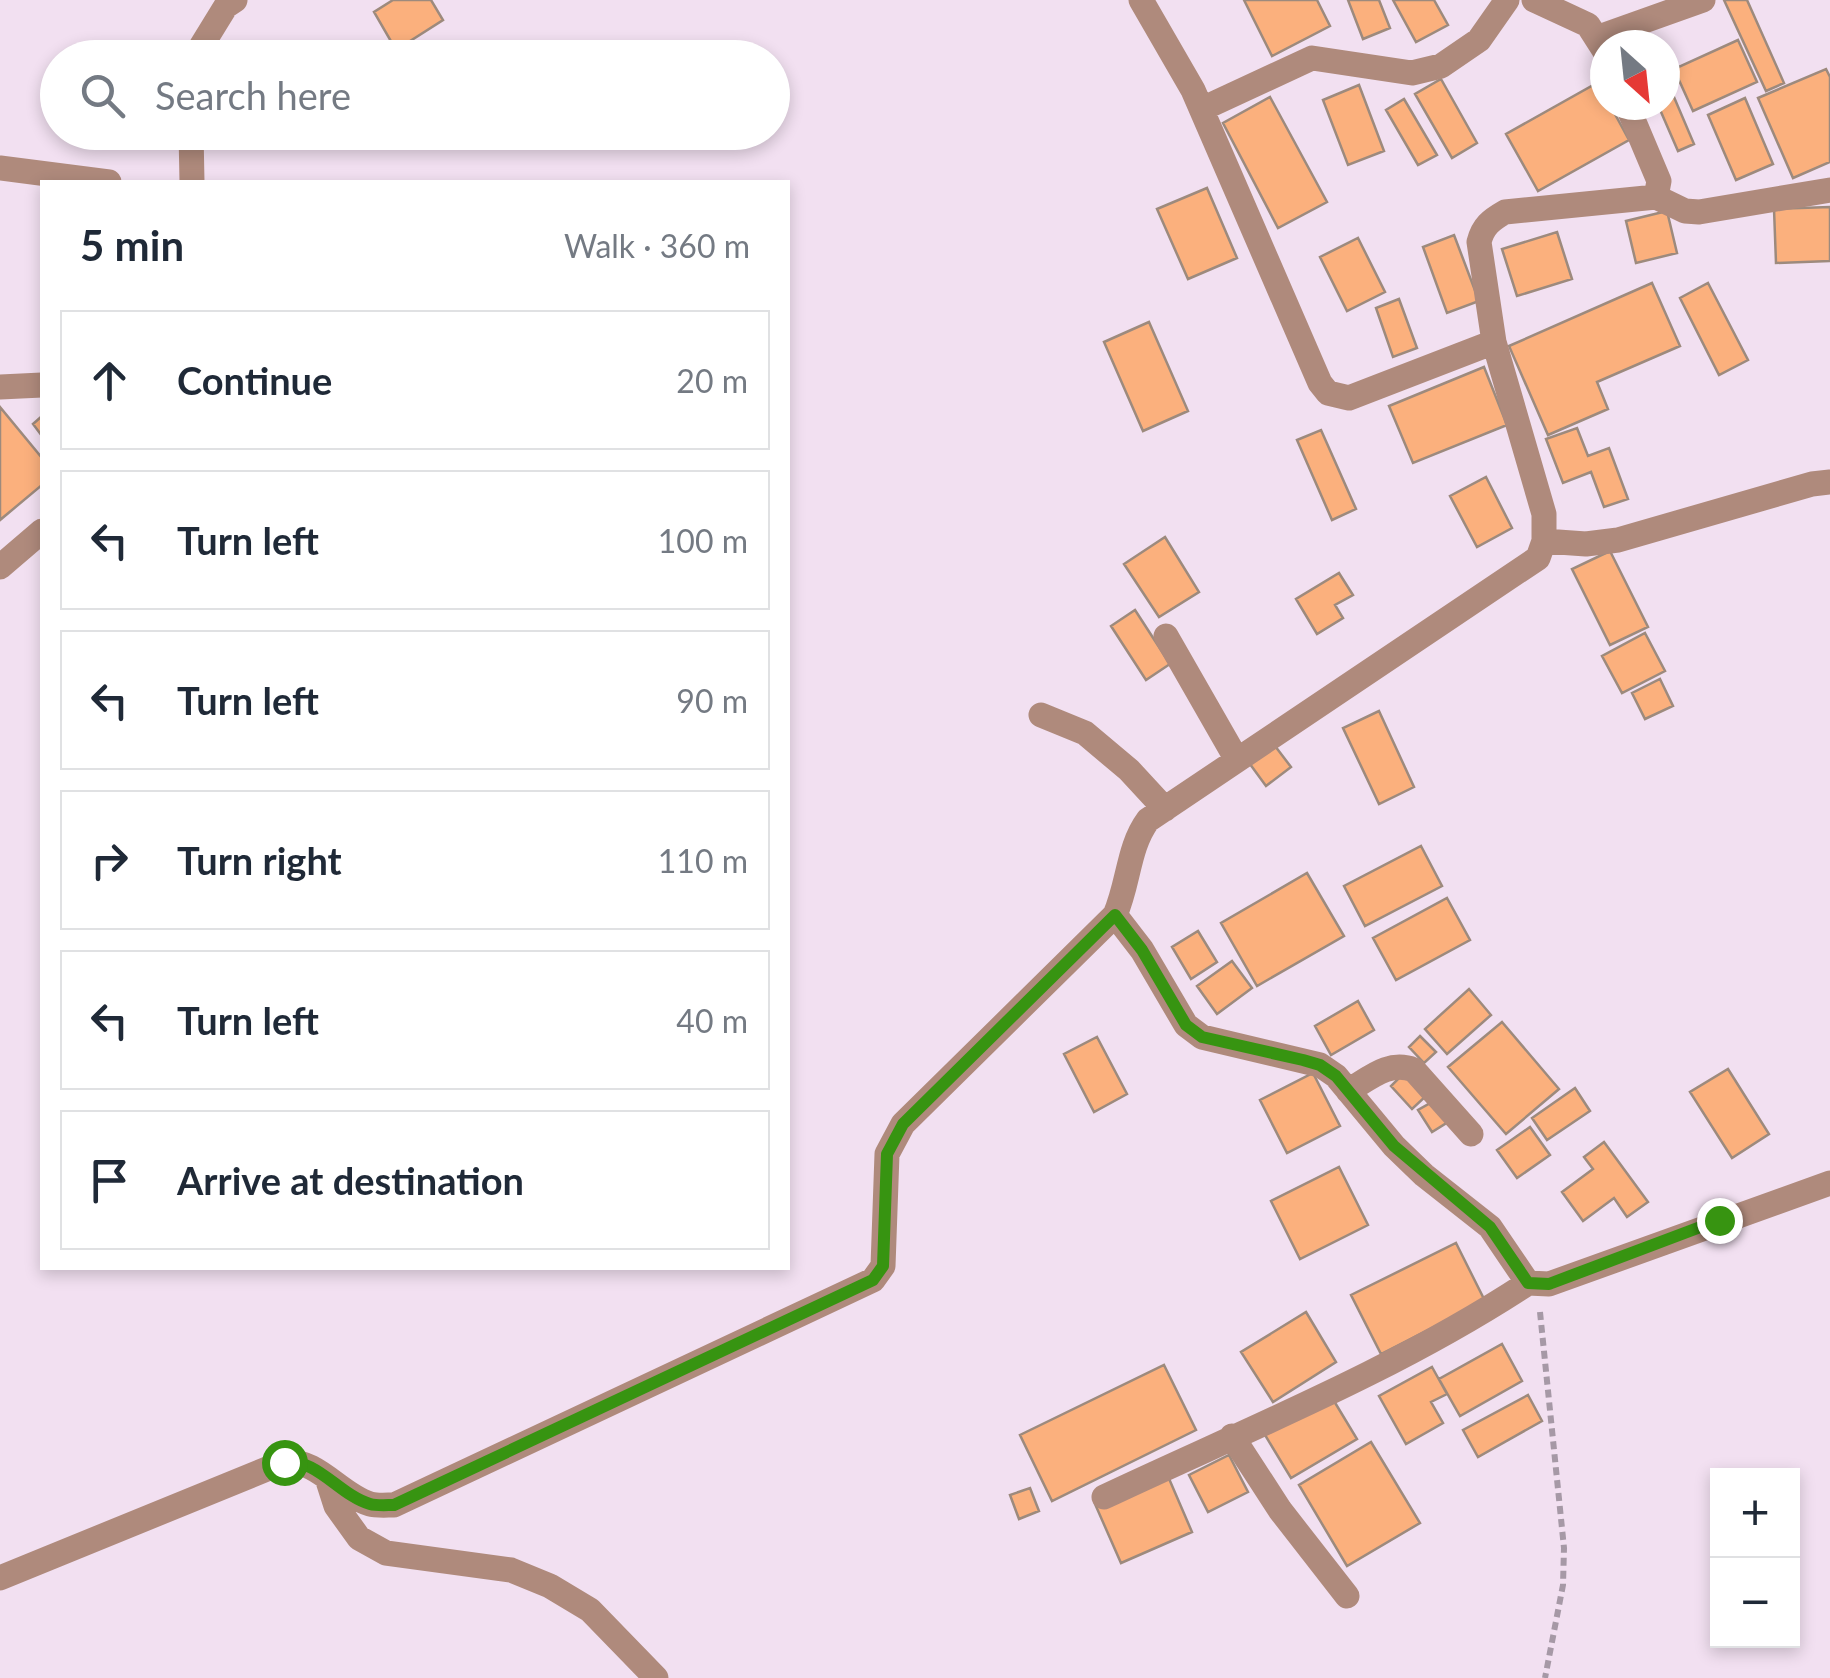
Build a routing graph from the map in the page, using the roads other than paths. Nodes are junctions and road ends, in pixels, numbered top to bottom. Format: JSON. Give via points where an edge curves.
{"nodes":[{"id":1,"x":235,"y":0,"type":"edge"},
{"id":2,"x":1141,"y":0,"type":"edge"},
{"id":3,"x":1508,"y":0,"type":"edge"},
{"id":4,"x":1534,"y":0,"type":"edge"},
{"id":5,"x":1703,"y":0,"type":"edge"},
{"id":6,"x":1592,"y":30,"type":"edge"},
{"id":7,"x":1634,"y":30,"type":"edge"},
{"id":8,"x":205,"y":40,"type":"edge"},
{"id":9,"x":1202,"y":109,"type":"junction"},
{"id":10,"x":1633,"y":120,"type":"edge"},
{"id":11,"x":191,"y":150,"type":"edge"},
{"id":12,"x":0,"y":168,"type":"edge"},
{"id":13,"x":94,"y":180,"type":"edge"},
{"id":14,"x":192,"y":180,"type":"edge"},
{"id":15,"x":1830,"y":190,"type":"edge"},
{"id":16,"x":1656,"y":197,"type":"junction"},
{"id":17,"x":1494,"y":342,"type":"junction"},
{"id":18,"x":40,"y":385,"type":"edge"},
{"id":19,"x":0,"y":388,"type":"edge"},
{"id":20,"x":1830,"y":482,"type":"edge"},
{"id":21,"x":40,"y":533,"type":"edge"},
{"id":22,"x":1544,"y":541,"type":"junction"},
{"id":23,"x":0,"y":567,"type":"edge"},
{"id":24,"x":1166,"y":636,"type":"dead end"},
{"id":25,"x":1041,"y":715,"type":"dead end"},
{"id":26,"x":1237,"y":760,"type":"junction"},
{"id":27,"x":1165,"y":809,"type":"junction"},
{"id":28,"x":1115,"y":915,"type":"junction"},
{"id":29,"x":1348,"y":1092,"type":"junction"},
{"id":30,"x":1471,"y":1134,"type":"dead end"},
{"id":31,"x":1830,"y":1184,"type":"edge"},
{"id":32,"x":1532,"y":1285,"type":"junction"},
{"id":33,"x":1232,"y":1436,"type":"junction"},
{"id":34,"x":327,"y":1478,"type":"junction"},
{"id":35,"x":1104,"y":1497,"type":"dead end"},
{"id":36,"x":0,"y":1578,"type":"edge"},
{"id":37,"x":1347,"y":1596,"type":"dead end"},
{"id":38,"x":656,"y":1678,"type":"edge"}],
"edges":[{"from":1,"to":8,"type":"street"},
{"from":2,"to":9,"type":"street"},
{"from":3,"to":9,"type":"street","via":[[1480,40],[1440,66],[1412,73],[1312,58]]},
{"from":4,"to":6,"type":"street"},
{"from":5,"to":7,"type":"street"},
{"from":9,"to":17,"type":"street","via":[[1328,393],[1348,398]]},
{"from":10,"to":16,"type":"street","via":[[1658,181]]},
{"from":11,"to":14,"type":"street"},
{"from":12,"to":13,"type":"street"},
{"from":15,"to":16,"type":"street","via":[[1700,212]]},
{"from":16,"to":17,"type":"street","via":[[1505,212],[1490,220],[1479,242]]},
{"from":17,"to":22,"type":"street","via":[[1544,514]]},
{"from":18,"to":19,"type":"street"},
{"from":20,"to":22,"type":"street","via":[[1618,540]]},
{"from":21,"to":23,"type":"street"},
{"from":22,"to":26,"type":"street","via":[[1538,558],[1523,569]]},
{"from":24,"to":26,"type":"street"},
{"from":25,"to":27,"type":"street","via":[[1085,733]]},
{"from":26,"to":27,"type":"street"},
{"from":27,"to":28,"type":"street","via":[[1136,837]]},
{"from":28,"to":29,"type":"street","via":[[1186,1025],[1202,1037],[1320,1065]]},
{"from":28,"to":34,"type":"street","via":[[903,1124],[887,1154],[883,1266],[873,1280],[394,1505],[371,1504]]},
{"from":29,"to":30,"type":"street","via":[[1402,1065]]},
{"from":29,"to":32,"type":"street","via":[[1394,1146],[1490,1227]]},
{"from":31,"to":32,"type":"street"},
{"from":32,"to":33,"type":"street"},
{"from":33,"to":35,"type":"street"},
{"from":33,"to":37,"type":"street"},
{"from":34,"to":36,"type":"street","via":[[296,1461],[284,1462]]},
{"from":34,"to":38,"type":"street","via":[[336,1506],[359,1538],[386,1554],[511,1570],[550,1586],[590,1610]]}]}
